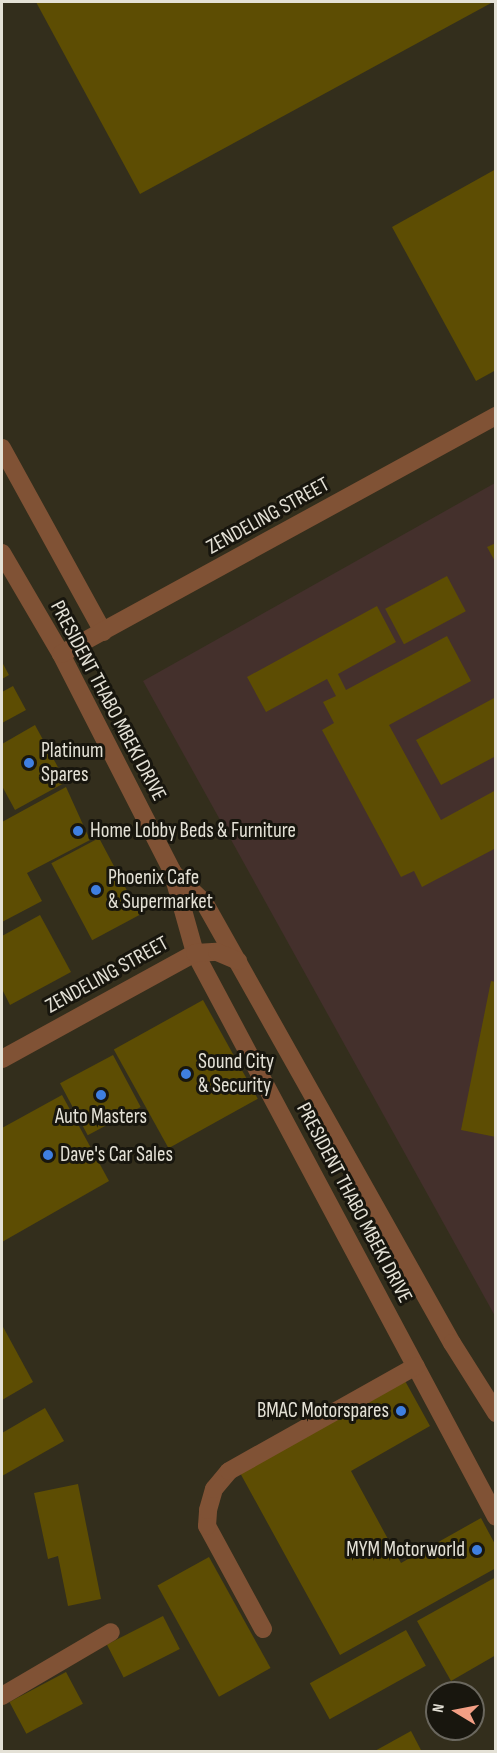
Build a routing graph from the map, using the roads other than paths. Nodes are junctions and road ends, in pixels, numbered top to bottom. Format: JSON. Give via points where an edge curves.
{"nodes":[{"id":1,"x":495,"y":417,"type":"edge"},
{"id":2,"x":2,"y":448,"type":"edge"},
{"id":3,"x":2,"y":554,"type":"edge"},
{"id":4,"x":103,"y":632,"type":"junction"},
{"id":5,"x":61,"y":654,"type":"junction"},
{"id":6,"x":172,"y":871,"type":"junction"},
{"id":7,"x":197,"y":957,"type":"junction"},
{"id":8,"x":238,"y":962,"type":"junction"},
{"id":9,"x":2,"y":1059,"type":"edge"},
{"id":10,"x":2,"y":1072,"type":"edge"},
{"id":11,"x":416,"y":1366,"type":"junction"},
{"id":12,"x":495,"y":1413,"type":"edge"},
{"id":13,"x":495,"y":1517,"type":"edge"},
{"id":14,"x":263,"y":1629,"type":"dead end"},
{"id":15,"x":111,"y":1632,"type":"dead end"},
{"id":16,"x":2,"y":1696,"type":"edge"}],
"edges":[{"from":1,"to":4,"type":"street","name":"ZENDELING STREET"},
{"from":2,"to":4,"type":"street"},
{"from":3,"to":5,"type":"street","name":"PRESIDENT THABO MBEKI DRIVE"},
{"from":4,"to":5,"type":"street","name":"ZENDELING STREET"},
{"from":5,"to":6,"type":"street","name":"PRESIDENT THABO MBEKI DRIVE"},
{"from":6,"to":7,"type":"street","name":"PRESIDENT THABO MBEKI DRIVE"},
{"from":6,"to":8,"type":"street","name":"PRESIDENT THABO MBEKI DRIVE","via":[[204,902]]},
{"from":7,"to":8,"type":"street","name":"ZENDELING STREET","via":[[217,952]]},
{"from":7,"to":9,"type":"street","name":"ZENDELING STREET"},
{"from":7,"to":10,"type":"street"},
{"from":7,"to":11,"type":"street","name":"PRESIDENT THABO MBEKI DRIVE"},
{"from":8,"to":12,"type":"street","name":"PRESIDENT THABO MBEKI DRIVE"},
{"from":11,"to":13,"type":"street","name":"PRESIDENT THABO MBEKI DRIVE"},
{"from":11,"to":14,"type":"street","via":[[230,1471],[214,1489],[207,1526]]},
{"from":15,"to":16,"type":"street"}]}
